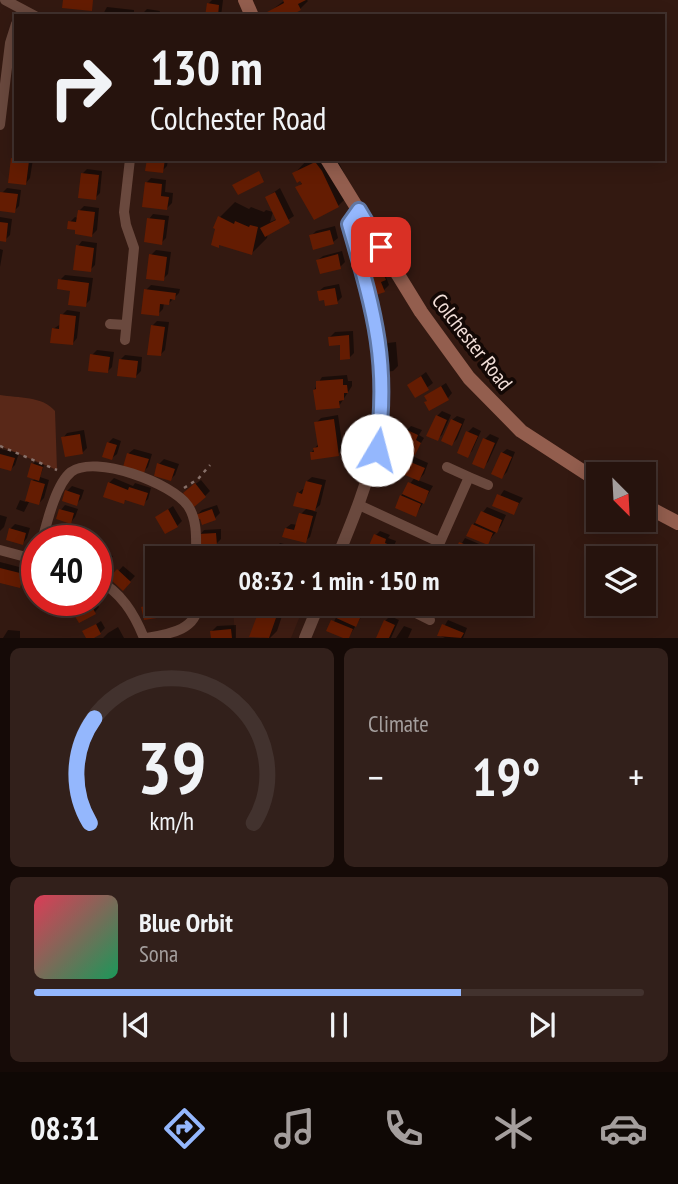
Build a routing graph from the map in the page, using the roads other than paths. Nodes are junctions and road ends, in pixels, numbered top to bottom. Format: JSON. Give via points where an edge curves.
{"nodes":[{"id":1,"x":5,"y":0,"type":"edge"},
{"id":2,"x":21,"y":13,"type":"edge"},
{"id":3,"x":14,"y":30,"type":"edge"},
{"id":4,"x":0,"y":125,"type":"edge"},
{"id":5,"x":130,"y":161,"type":"edge"},
{"id":6,"x":328,"y":161,"type":"edge"},
{"id":7,"x":359,"y":210,"type":"junction"},
{"id":8,"x":110,"y":324,"type":"dead end"},
{"id":9,"x":126,"y":325,"type":"junction"},
{"id":10,"x":125,"y":340,"type":"dead end"},
{"id":11,"x":447,"y":467,"type":"dead end"},
{"id":12,"x":586,"y":473,"type":"edge"},
{"id":13,"x":470,"y":477,"type":"junction"},
{"id":14,"x":488,"y":485,"type":"dead end"},
{"id":15,"x":359,"y":505,"type":"junction"},
{"id":16,"x":656,"y":511,"type":"edge"},
{"id":17,"x":678,"y":523,"type":"edge"},
{"id":18,"x":47,"y":525,"type":"edge"},
{"id":19,"x":439,"y":542,"type":"junction"},
{"id":20,"x":196,"y":546,"type":"edge"},
{"id":21,"x":342,"y":546,"type":"edge"},
{"id":22,"x":438,"y":546,"type":"edge"},
{"id":23,"x":0,"y":551,"type":"edge"},
{"id":24,"x":21,"y":556,"type":"edge"},
{"id":25,"x":112,"y":589,"type":"edge"},
{"id":26,"x":195,"y":616,"type":"edge"},
{"id":27,"x":314,"y":616,"type":"edge"},
{"id":28,"x":424,"y":616,"type":"edge"},
{"id":29,"x":430,"y":620,"type":"dead end"},
{"id":30,"x":146,"y":638,"type":"edge"},
{"id":31,"x":305,"y":638,"type":"edge"}],
"edges":[{"from":1,"to":2,"type":"street"},
{"from":3,"to":4,"type":"street"},
{"from":5,"to":9,"type":"street","via":[[124,212],[134,248]]},
{"from":6,"to":7,"type":"main road","name":"Colchester Road"},
{"from":7,"to":12,"type":"main road","name":"Colchester Road","via":[[436,336],[477,387],[521,431]]},
{"from":7,"to":15,"type":"street","via":[[349,224],[377,325],[382,366],[377,450]]},
{"from":8,"to":9,"type":"street"},
{"from":9,"to":10,"type":"street"},
{"from":11,"to":13,"type":"street"},
{"from":13,"to":14,"type":"street"},
{"from":13,"to":19,"type":"street"},
{"from":15,"to":19,"type":"street"},
{"from":15,"to":21,"type":"street"},
{"from":16,"to":17,"type":"main road"},
{"from":18,"to":20,"type":"street","via":[[60,487],[71,473],[98,466],[162,484],[177,494],[195,522]]},
{"from":19,"to":22,"type":"street"},
{"from":23,"to":24,"type":"street"},
{"from":25,"to":30,"type":"street"},
{"from":26,"to":30,"type":"street","via":[[183,628]]},
{"from":27,"to":31,"type":"street"},
{"from":28,"to":29,"type":"street"}]}
